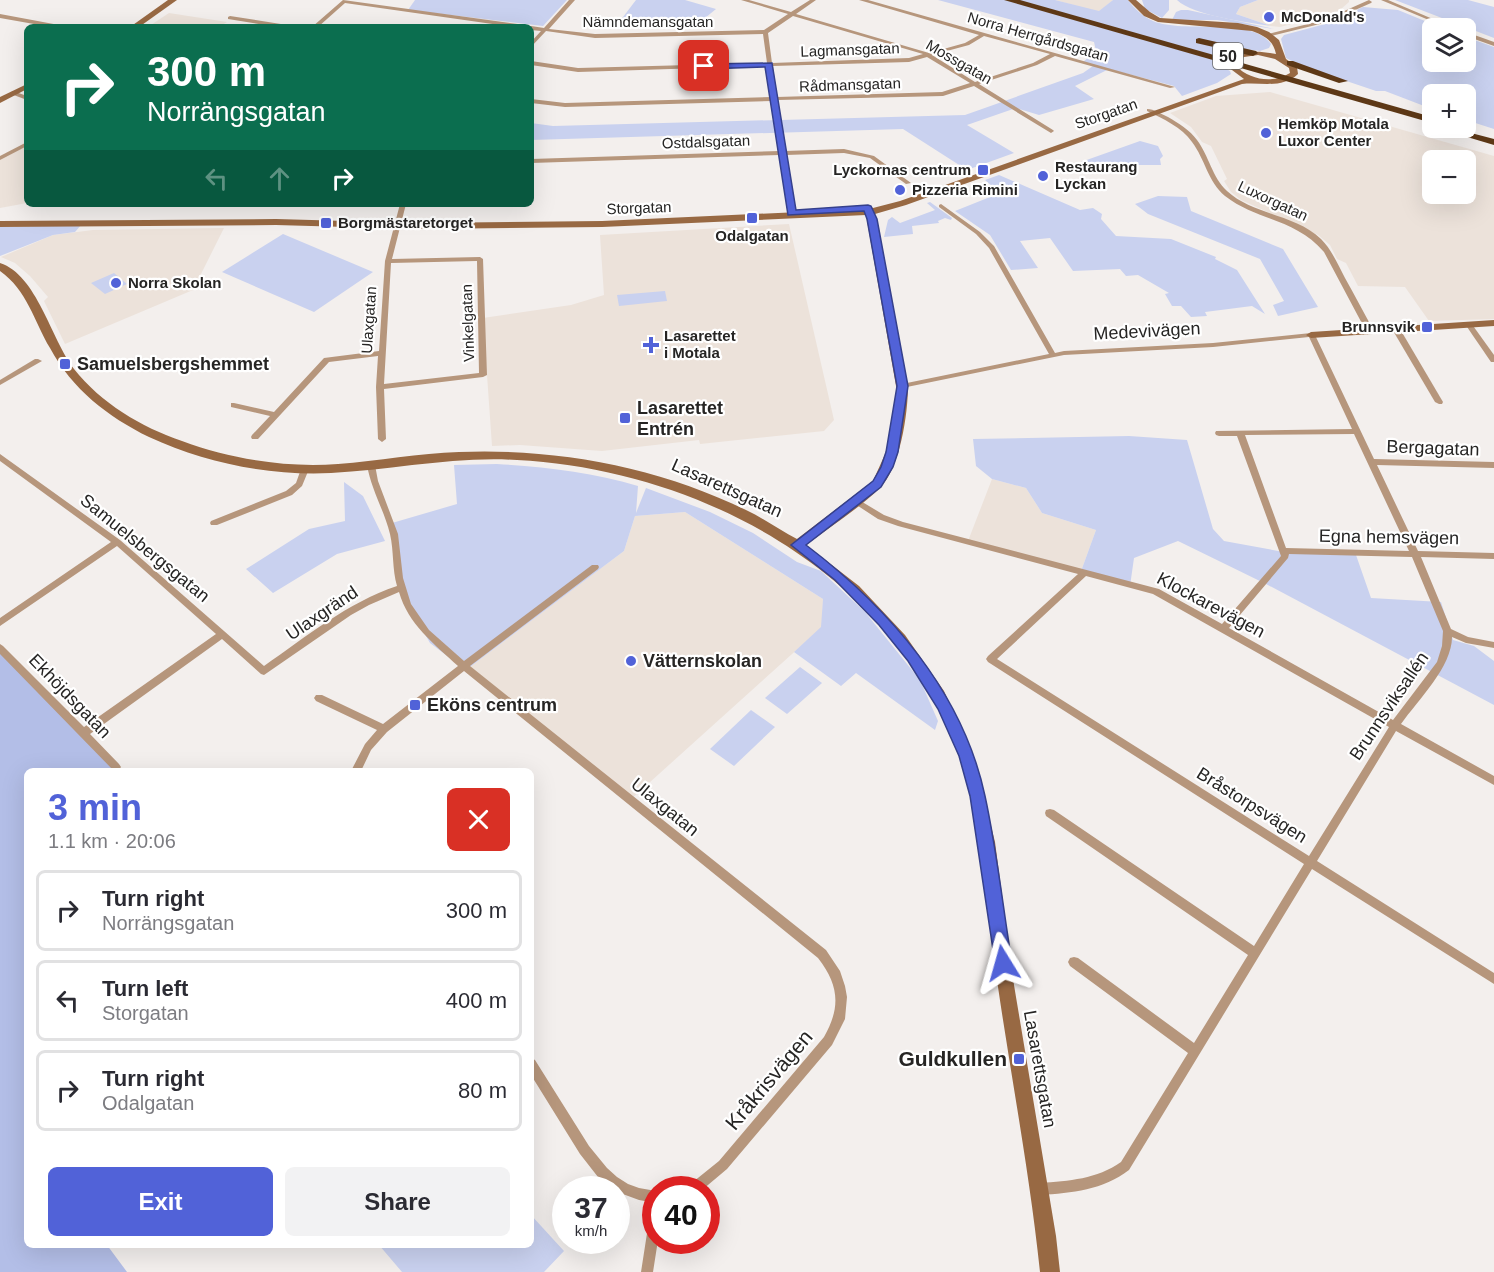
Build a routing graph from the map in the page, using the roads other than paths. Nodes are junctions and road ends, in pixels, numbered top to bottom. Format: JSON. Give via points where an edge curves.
{"nodes":[{"id":1,"x":173,"y":0,"type":"edge"},
{"id":2,"x":572,"y":0,"type":"edge"},
{"id":3,"x":744,"y":0,"type":"edge"},
{"id":4,"x":813,"y":0,"type":"edge"},
{"id":5,"x":862,"y":0,"type":"edge"},
{"id":6,"x":1009,"y":0,"type":"edge"},
{"id":7,"x":1025,"y":0,"type":"edge"},
{"id":8,"x":1361,"y":0,"type":"edge"},
{"id":9,"x":345,"y":1,"type":"edge"},
{"id":10,"x":1135,"y":1,"type":"edge"},
{"id":11,"x":1378,"y":2,"type":"edge"},
{"id":12,"x":1043,"y":9,"type":"junction"},
{"id":13,"x":1354,"y":9,"type":"junction"},
{"id":14,"x":792,"y":14,"type":"junction"},
{"id":15,"x":0,"y":16,"type":"edge"},
{"id":16,"x":230,"y":18,"type":"dead end"},
{"id":17,"x":1426,"y":18,"type":"edge"},
{"id":18,"x":43,"y":24,"type":"edge"},
{"id":19,"x":138,"y":24,"type":"edge"},
{"id":20,"x":255,"y":24,"type":"edge"},
{"id":21,"x":318,"y":24,"type":"edge"},
{"id":22,"x":504,"y":24,"type":"edge"},
{"id":23,"x":534,"y":28,"type":"edge"},
{"id":24,"x":545,"y":30,"type":"junction"},
{"id":25,"x":765,"y":32,"type":"junction"},
{"id":26,"x":984,"y":34,"type":"junction"},
{"id":27,"x":1267,"y":35,"type":"junction"},
{"id":28,"x":1476,"y":38,"type":"edge"},
{"id":29,"x":534,"y":42,"type":"edge"},
{"id":30,"x":1494,"y":44,"type":"edge"},
{"id":31,"x":1278,"y":48,"type":"junction"},
{"id":32,"x":1054,"y":54,"type":"junction"},
{"id":33,"x":1258,"y":54,"type":"junction"},
{"id":34,"x":929,"y":56,"type":"junction"},
{"id":35,"x":534,"y":63,"type":"edge"},
{"id":36,"x":769,"y":64,"type":"junction"},
{"id":37,"x":1289,"y":64,"type":"junction"},
{"id":38,"x":1234,"y":69,"type":"junction"},
{"id":39,"x":1257,"y":80,"type":"junction"},
{"id":40,"x":1276,"y":81,"type":"junction"},
{"id":41,"x":1348,"y":83,"type":"dead end"},
{"id":42,"x":975,"y":84,"type":"junction"},
{"id":43,"x":1173,"y":87,"type":"dead end"},
{"id":44,"x":24,"y":88,"type":"edge"},
{"id":45,"x":1370,"y":90,"type":"dead end"},
{"id":46,"x":13,"y":93,"type":"junction"},
{"id":47,"x":24,"y":97,"type":"edge"},
{"id":48,"x":774,"y":99,"type":"junction"},
{"id":49,"x":0,"y":100,"type":"edge"},
{"id":50,"x":534,"y":101,"type":"edge"},
{"id":51,"x":1422,"y":108,"type":"edge"},
{"id":52,"x":1152,"y":112,"type":"junction"},
{"id":53,"x":1422,"y":115,"type":"edge"},
{"id":54,"x":1422,"y":115,"type":"edge"},
{"id":55,"x":1422,"y":122,"type":"edge"},
{"id":56,"x":1476,"y":129,"type":"edge"},
{"id":57,"x":1051,"y":131,"type":"dead end"},
{"id":58,"x":1476,"y":132,"type":"edge"},
{"id":59,"x":1476,"y":134,"type":"edge"},
{"id":60,"x":1494,"y":137,"type":"edge"},
{"id":61,"x":24,"y":146,"type":"edge"},
{"id":62,"x":783,"y":153,"type":"junction"},
{"id":63,"x":0,"y":158,"type":"edge"},
{"id":64,"x":534,"y":161,"type":"edge"},
{"id":65,"x":908,"y":183,"type":"dead end"},
{"id":66,"x":940,"y":206,"type":"dead end"},
{"id":67,"x":402,"y":207,"type":"edge"},
{"id":68,"x":869,"y":210,"type":"junction"},
{"id":69,"x":792,"y":215,"type":"junction"},
{"id":70,"x":0,"y":219,"type":"edge"},
{"id":71,"x":0,"y":224,"type":"edge"},
{"id":72,"x":398,"y":224,"type":"junction"},
{"id":73,"x":388,"y":261,"type":"junction"},
{"id":74,"x":0,"y":266,"type":"edge"},
{"id":75,"x":1494,"y":322,"type":"edge"},
{"id":76,"x":1469,"y":324,"type":"junction"},
{"id":77,"x":1396,"y":329,"type":"junction"},
{"id":78,"x":1370,"y":331,"type":"junction"},
{"id":79,"x":1311,"y":335,"type":"junction"},
{"id":80,"x":382,"y":353,"type":"junction"},
{"id":81,"x":1053,"y":355,"type":"junction"},
{"id":82,"x":1494,"y":360,"type":"edge"},
{"id":83,"x":38,"y":361,"type":"dead end"},
{"id":84,"x":0,"y":383,"type":"edge"},
{"id":85,"x":902,"y":386,"type":"junction"},
{"id":86,"x":381,"y":387,"type":"junction"},
{"id":87,"x":1439,"y":402,"type":"dead end"},
{"id":88,"x":234,"y":405,"type":"dead end"},
{"id":89,"x":276,"y":415,"type":"junction"},
{"id":90,"x":1357,"y":431,"type":"junction"},
{"id":91,"x":1219,"y":433,"type":"dead end"},
{"id":92,"x":1240,"y":434,"type":"junction"},
{"id":93,"x":255,"y":437,"type":"dead end"},
{"id":94,"x":382,"y":439,"type":"dead end"},
{"id":95,"x":0,"y":458,"type":"edge"},
{"id":96,"x":1371,"y":462,"type":"junction"},
{"id":97,"x":370,"y":465,"type":"junction"},
{"id":98,"x":1494,"y":465,"type":"edge"},
{"id":99,"x":305,"y":469,"type":"junction"},
{"id":100,"x":856,"y":502,"type":"junction"},
{"id":101,"x":214,"y":523,"type":"dead end"},
{"id":102,"x":117,"y":542,"type":"junction"},
{"id":103,"x":798,"y":545,"type":"junction"},
{"id":104,"x":1284,"y":550,"type":"junction"},
{"id":105,"x":1414,"y":554,"type":"junction"},
{"id":106,"x":1494,"y":556,"type":"edge"},
{"id":107,"x":595,"y":567,"type":"dead end"},
{"id":108,"x":1085,"y":572,"type":"junction"},
{"id":109,"x":401,"y":588,"type":"junction"},
{"id":110,"x":0,"y":623,"type":"edge"},
{"id":111,"x":1224,"y":628,"type":"junction"},
{"id":112,"x":1447,"y":630,"type":"junction"},
{"id":113,"x":222,"y":634,"type":"junction"},
{"id":114,"x":1494,"y":645,"type":"edge"},
{"id":115,"x":0,"y":648,"type":"edge"},
{"id":116,"x":464,"y":666,"type":"junction"},
{"id":117,"x":264,"y":671,"type":"joint"},
{"id":118,"x":320,"y":698,"type":"dead end"},
{"id":119,"x":1395,"y":725,"type":"junction"},
{"id":120,"x":384,"y":729,"type":"junction"},
{"id":121,"x":83,"y":733,"type":"junction"},
{"id":122,"x":116,"y":767,"type":"dead end"},
{"id":123,"x":358,"y":768,"type":"edge"},
{"id":124,"x":1494,"y":781,"type":"edge"},
{"id":125,"x":1050,"y":813,"type":"dead end"},
{"id":126,"x":1310,"y":862,"type":"junction"},
{"id":127,"x":1255,"y":953,"type":"junction"},
{"id":128,"x":1074,"y":962,"type":"dead end"},
{"id":129,"x":839,"y":979,"type":"joint"},
{"id":130,"x":1494,"y":979,"type":"edge"},
{"id":131,"x":1195,"y":1051,"type":"junction"},
{"id":132,"x":534,"y":1069,"type":"edge"},
{"id":133,"x":709,"y":1176,"type":"edge"},
{"id":134,"x":1040,"y":1189,"type":"junction"},
{"id":135,"x":642,"y":1195,"type":"edge"},
{"id":136,"x":650,"y":1254,"type":"edge"},
{"id":137,"x":647,"y":1272,"type":"edge"},
{"id":138,"x":1050,"y":1272,"type":"edge"}],
"edges":[{"from":1,"to":19,"type":"street"},
{"from":2,"to":24,"type":"street"},
{"from":3,"to":14,"type":"street","name":"Mossgatan"},
{"from":4,"to":14,"type":"street"},
{"from":5,"to":26,"type":"street","name":"Norra Herrgårdsgatan"},
{"from":6,"to":12,"type":"highway","number":"50"},
{"from":7,"to":33,"type":"highway","number":"50"},
{"from":7,"to":54,"type":"highway","number":"50","via":[[1346,89]]},
{"from":8,"to":11,"type":"street"},
{"from":8,"to":13,"type":"street"},
{"from":9,"to":21,"type":"street"},
{"from":9,"to":22,"type":"street"},
{"from":10,"to":27,"type":"street","via":[[1146,14],[1166,22],[1232,25]]},
{"from":11,"to":13,"type":"street"},
{"from":11,"to":17,"type":"street"},
{"from":12,"to":38,"type":"highway"},
{"from":12,"to":53,"type":"highway","number":"50"},
{"from":13,"to":27,"type":"street","via":[[1326,21]]},
{"from":14,"to":25,"type":"street"},
{"from":14,"to":34,"type":"street","name":"Mossgatan"},
{"from":15,"to":18,"type":"street"},
{"from":16,"to":20,"type":"street"},
{"from":23,"to":24,"type":"street","name":"Nämndemansgatan"},
{"from":24,"to":25,"type":"street","name":"Nämndemansgatan","via":[[595,36]]},
{"from":24,"to":29,"type":"street"},
{"from":25,"to":36,"type":"street"},
{"from":26,"to":32,"type":"street","name":"Norra Herrgårdsgatan"},
{"from":26,"to":34,"type":"street","name":"Lagmansgatan"},
{"from":27,"to":31,"type":"street","via":[[1277,42]]},
{"from":28,"to":30,"type":"street"},
{"from":31,"to":33,"type":"street"},
{"from":31,"to":37,"type":"street"},
{"from":32,"to":42,"type":"street","name":"Rådmansgatan"},
{"from":32,"to":43,"type":"street","name":"Norra Herrgårdsgatan"},
{"from":33,"to":37,"type":"street"},
{"from":33,"to":38,"type":"street","name":"Storgatan","via":[[1233,60]]},
{"from":34,"to":36,"type":"street","name":"Lagmansgatan"},
{"from":34,"to":42,"type":"street","name":"Mossgatan"},
{"from":35,"to":36,"type":"street","name":"Lagmansgatan","via":[[578,69]]},
{"from":36,"to":48,"type":"street"},
{"from":37,"to":40,"type":"street","via":[[1292,75]]},
{"from":37,"to":41,"type":"highway"},
{"from":38,"to":39,"type":"street"},
{"from":38,"to":52,"type":"street","name":"Storgatan","via":[[1235,75],[1224,82]]},
{"from":39,"to":40,"type":"street"},
{"from":39,"to":52,"type":"street","name":"Storgatan"},
{"from":40,"to":55,"type":"highway"},
{"from":42,"to":48,"type":"street","name":"Rådmansgatan","via":[[943,94]]},
{"from":42,"to":57,"type":"street","name":"Mossgatan"},
{"from":44,"to":46,"type":"street"},
{"from":45,"to":51,"type":"highway"},
{"from":46,"to":47,"type":"street"},
{"from":46,"to":49,"type":"street"},
{"from":48,"to":50,"type":"street","name":"Rådmansgatan","via":[[565,105]]},
{"from":48,"to":62,"type":"street"},
{"from":52,"to":68,"type":"street","name":"Storgatan","via":[[903,203]]},
{"from":52,"to":78,"type":"street","name":"Luxorgatan","via":[[1193,139],[1226,194],[1302,229],[1318,241]]},
{"from":56,"to":60,"type":"highway"},
{"from":58,"to":60,"type":"highway"},
{"from":59,"to":60,"type":"highway"},
{"from":61,"to":63,"type":"street"},
{"from":62,"to":64,"type":"street","name":"Ostdalsgatan"},
{"from":62,"to":65,"type":"street","name":"Ostdalsgatan","via":[[859,153],[875,159]]},
{"from":62,"to":69,"type":"street"},
{"from":66,"to":81,"type":"street","via":[[992,247]]},
{"from":67,"to":72,"type":"street","name":"Ulaxgatan"},
{"from":68,"to":69,"type":"street","name":"Storgatan"},
{"from":68,"to":85,"type":"street"},
{"from":69,"to":72,"type":"street","name":"Storgatan","via":[[621,224]]},
{"from":70,"to":72,"type":"street","name":"Storgatan","via":[[289,219]]},
{"from":71,"to":72,"type":"street","name":"Storgatan"},
{"from":72,"to":73,"type":"street","name":"Ulaxgatan"},
{"from":73,"to":80,"type":"street","name":"Ulaxgatan"},
{"from":73,"to":86,"type":"street","name":"Vinkelgatan","via":[[480,258],[483,375]]},
{"from":74,"to":99,"type":"street","name":"Lasarettsgatan","via":[[26,289],[64,364],[112,410],[150,432],[194,450],[252,464]]},
{"from":75,"to":76,"type":"street","name":"Medevivägen"},
{"from":76,"to":77,"type":"street","name":"Medevivägen"},
{"from":76,"to":82,"type":"street"},
{"from":77,"to":78,"type":"street","name":"Medevivägen"},
{"from":77,"to":87,"type":"street"},
{"from":78,"to":79,"type":"street","name":"Medevivägen"},
{"from":79,"to":81,"type":"street","name":"Medevivägen"},
{"from":79,"to":90,"type":"street"},
{"from":80,"to":86,"type":"street","name":"Ulaxgatan"},
{"from":80,"to":89,"type":"street","via":[[327,360]]},
{"from":81,"to":85,"type":"street","name":"Medevivägen"},
{"from":83,"to":84,"type":"street"},
{"from":85,"to":100,"type":"street","via":[[900,414],[887,467],[877,484]]},
{"from":86,"to":94,"type":"street","name":"Ulaxgatan"},
{"from":88,"to":89,"type":"street"},
{"from":89,"to":93,"type":"street"},
{"from":90,"to":92,"type":"street"},
{"from":90,"to":96,"type":"street"},
{"from":91,"to":92,"type":"street"},
{"from":92,"to":104,"type":"street"},
{"from":95,"to":102,"type":"street","name":"Samuelsbergsgatan"},
{"from":96,"to":98,"type":"street","name":"Bergagatan"},
{"from":96,"to":105,"type":"street"},
{"from":97,"to":99,"type":"street","name":"Lasarettsgatan"},
{"from":97,"to":103,"type":"street","name":"Lasarettsgatan","via":[[486,454],[613,467],[709,498],[759,521]]},
{"from":97,"to":109,"type":"street","name":"Ulaxgatan","via":[[394,534]]},
{"from":99,"to":101,"type":"street","via":[[299,484],[289,493]]},
{"from":100,"to":103,"type":"street"},
{"from":100,"to":108,"type":"street","name":"Klockarevägen","via":[[890,520]]},
{"from":102,"to":110,"type":"street"},
{"from":102,"to":113,"type":"street","name":"Samuelsbergsgatan"},
{"from":103,"to":134,"type":"street","name":"Lasarettsgatan","via":[[839,577],[903,644],[944,706],[966,756],[985,838]]},
{"from":104,"to":105,"type":"street","name":"Egna hemsvägen"},
{"from":104,"to":111,"type":"street","via":[[1285,556]]},
{"from":105,"to":106,"type":"street","name":"Egna hemsvägen"},
{"from":105,"to":112,"type":"street"},
{"from":107,"to":116,"type":"street"},
{"from":108,"to":111,"type":"street","name":"Klockarevägen","via":[[1156,591]]},
{"from":108,"to":126,"type":"street","name":"Bråstorpsvägen","via":[[991,659]]},
{"from":109,"to":116,"type":"street","name":"Ulaxgatan","via":[[407,605],[426,632]]},
{"from":109,"to":117,"type":"street","name":"Ulaxgränd","via":[[360,606]]},
{"from":111,"to":119,"type":"street","name":"Klockarevägen"},
{"from":112,"to":114,"type":"street","via":[[1466,640]]},
{"from":112,"to":119,"type":"street","name":"Brunnsviksallén","via":[[1442,663]]},
{"from":113,"to":117,"type":"street","name":"Samuelsbergsgatan"},
{"from":113,"to":121,"type":"street"},
{"from":115,"to":121,"type":"street","name":"Ekhöjdsgatan"},
{"from":116,"to":120,"type":"street"},
{"from":116,"to":129,"type":"street","name":"Ulaxgatan","via":[[822,954]]},
{"from":118,"to":120,"type":"street"},
{"from":119,"to":124,"type":"street","name":"Klockarevägen"},
{"from":119,"to":126,"type":"street","name":"Brunnsviksallén"},
{"from":120,"to":123,"type":"street","via":[[368,747]]},
{"from":121,"to":122,"type":"street","name":"Ekhöjdsgatan"},
{"from":125,"to":127,"type":"street"},
{"from":126,"to":127,"type":"street","name":"Brunnsviksallén"},
{"from":126,"to":130,"type":"street","name":"Bråstorpsvägen"},
{"from":127,"to":131,"type":"street","name":"Brunnsviksallén"},
{"from":128,"to":131,"type":"street"},
{"from":129,"to":133,"type":"street","name":"Kråkrisvägen","via":[[843,995],[836,1029],[723,1165]]},
{"from":131,"to":134,"type":"street","name":"Brunnsviksallén","via":[[1117,1173],[1088,1184]]},
{"from":132,"to":135,"type":"street","via":[[592,1162],[624,1189]]},
{"from":134,"to":138,"type":"street","name":"Lasarettsgatan"},
{"from":136,"to":137,"type":"street"}]}
